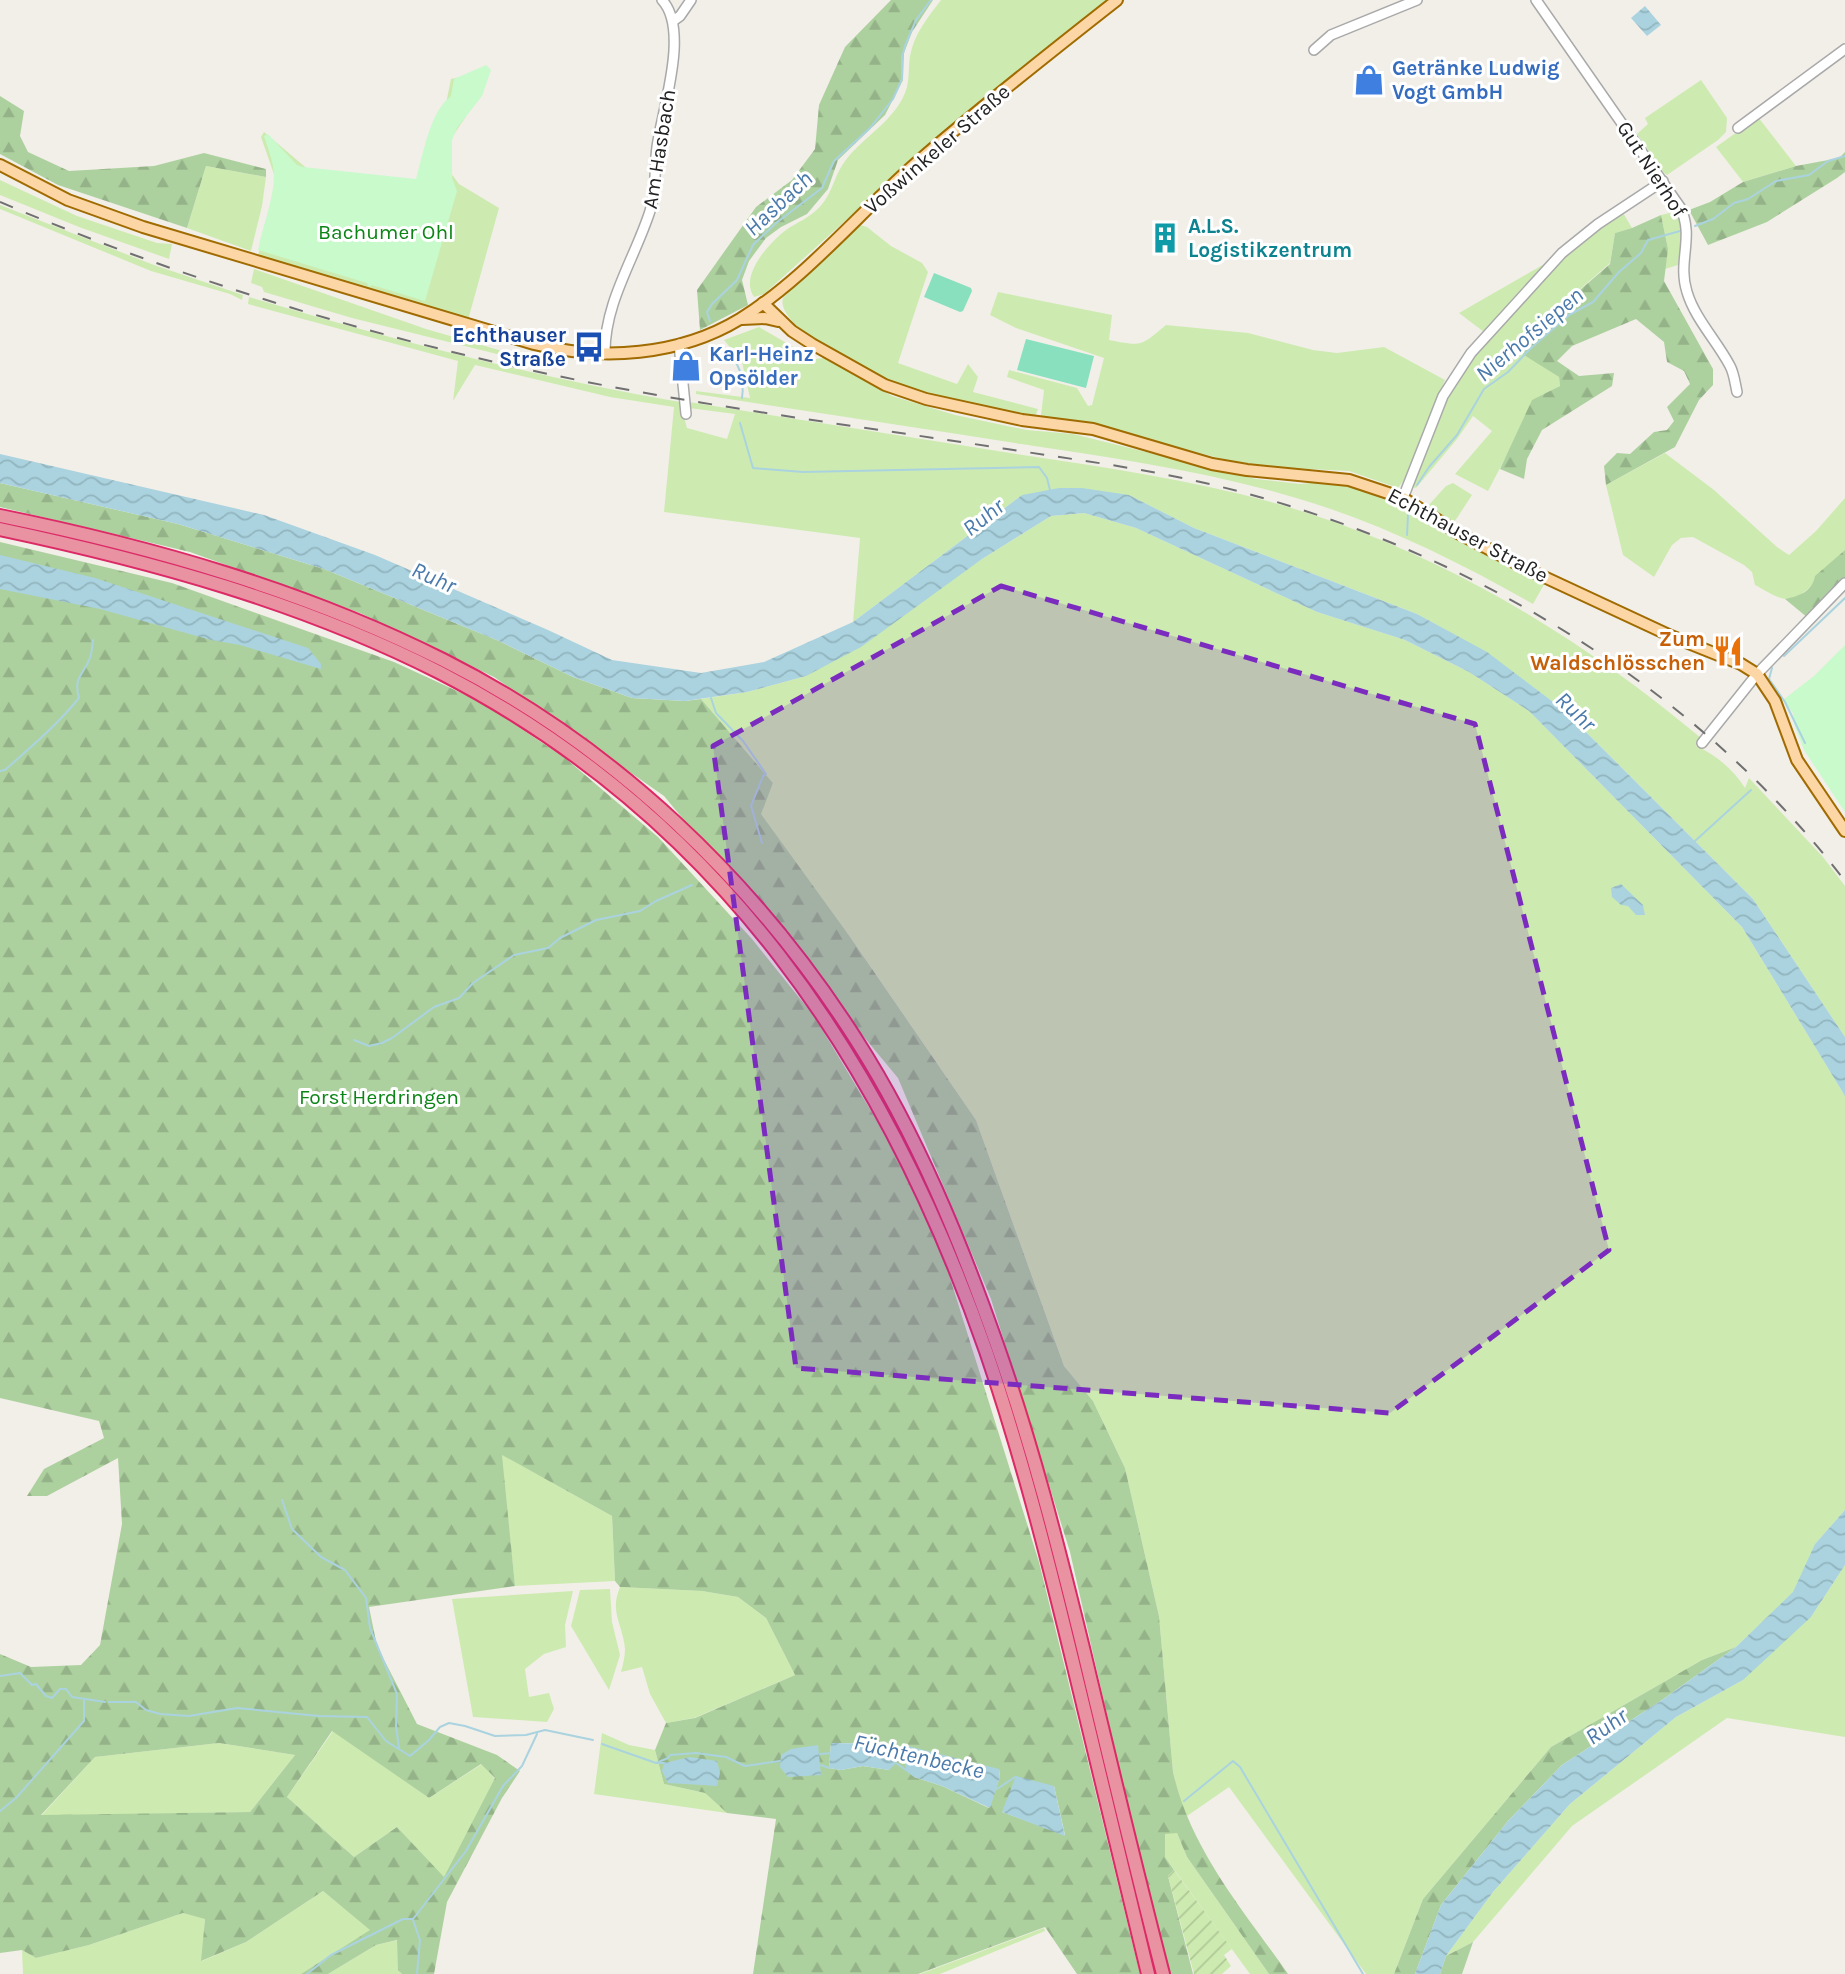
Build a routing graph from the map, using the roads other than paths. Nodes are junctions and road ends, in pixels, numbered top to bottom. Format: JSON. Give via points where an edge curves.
{"nodes":[{"id":1,"x":662,"y":0,"type":"edge"},
{"id":2,"x":691,"y":0,"type":"edge"},
{"id":3,"x":1117,"y":0,"type":"edge"},
{"id":4,"x":1417,"y":0,"type":"edge"},
{"id":5,"x":1536,"y":0,"type":"edge"},
{"id":6,"x":673,"y":21,"type":"junction"},
{"id":7,"x":1845,"y":49,"type":"edge"},
{"id":8,"x":1314,"y":50,"type":"dead end"},
{"id":9,"x":1738,"y":128,"type":"dead end"},
{"id":10,"x":0,"y":165,"type":"edge"},
{"id":11,"x":1662,"y":181,"type":"junction"},
{"id":12,"x":763,"y":303,"type":"junction"},
{"id":13,"x":739,"y":319,"type":"junction"},
{"id":14,"x":780,"y":321,"type":"junction"},
{"id":15,"x":679,"y":344,"type":"junction"},
{"id":16,"x":605,"y":354,"type":"junction"},
{"id":17,"x":1737,"y":392,"type":"dead end"},
{"id":18,"x":686,"y":414,"type":"dead end"},
{"id":19,"x":1403,"y":498,"type":"junction"},
{"id":20,"x":0,"y":516,"type":"edge"},
{"id":21,"x":0,"y":529,"type":"edge"},
{"id":22,"x":1845,"y":583,"type":"edge"},
{"id":23,"x":1756,"y":674,"type":"junction"},
{"id":24,"x":1702,"y":743,"type":"dead end"},
{"id":25,"x":1845,"y":831,"type":"edge"},
{"id":26,"x":1148,"y":1974,"type":"edge"},
{"id":27,"x":1163,"y":1974,"type":"edge"}],
"edges":[{"from":1,"to":6,"type":"street","name":"Am Hasbach"},
{"from":2,"to":6,"type":"street"},
{"from":3,"to":12,"type":"main road","name":"Voßwinkeler Straße","via":[[922,158]]},
{"from":4,"to":8,"type":"street","via":[[1331,35]]},
{"from":5,"to":11,"type":"street","name":"Gut Nierhof"},
{"from":6,"to":16,"type":"street","name":"Am Hasbach","via":[[673,64],[657,144],[653,200],[608,316]]},
{"from":7,"to":9,"type":"street"},
{"from":10,"to":16,"type":"main road","name":"Voßwinkeler Straße","via":[[68,200],[143,227],[534,344]]},
{"from":11,"to":17,"type":"street","name":"Gut Nierhof","via":[[1681,207],[1687,225],[1683,262],[1687,292],[1732,368]]},
{"from":11,"to":19,"type":"street","via":[[1562,253],[1471,353],[1443,396]]},
{"from":12,"to":13,"type":"main road","name":"Voßwinkeler Straße"},
{"from":12,"to":14,"type":"main road","name":"Echthauser Straße"},
{"from":13,"to":14,"type":"main road"},
{"from":13,"to":15,"type":"main road","name":"Voßwinkeler Straße"},
{"from":14,"to":19,"type":"main road","name":"Echthauser Straße","via":[[865,374],[926,400],[1021,421],[1093,429],[1212,464],[1349,480]]},
{"from":15,"to":16,"type":"main road","name":"Voßwinkeler Straße"},
{"from":15,"to":18,"type":"street"},
{"from":19,"to":23,"type":"main road","name":"Echthauser Straße","via":[[1527,569]]},
{"from":20,"to":27,"type":"highway","via":[[243,578],[333,610],[446,661],[561,729],[625,778],[688,833],[765,915],[816,980],[866,1056],[920,1156],[970,1270],[1003,1361],[1056,1540]]},
{"from":21,"to":26,"type":"highway","via":[[104,552],[238,590],[371,640],[440,672],[554,740],[617,788],[678,841],[756,923],[806,988],[880,1106],[931,1211],[986,1352],[1047,1556]]},
{"from":22,"to":23,"type":"street"},
{"from":23,"to":24,"type":"street"},
{"from":23,"to":25,"type":"main road","name":"Echthauser Straße","via":[[1775,701],[1797,760]]}]}
